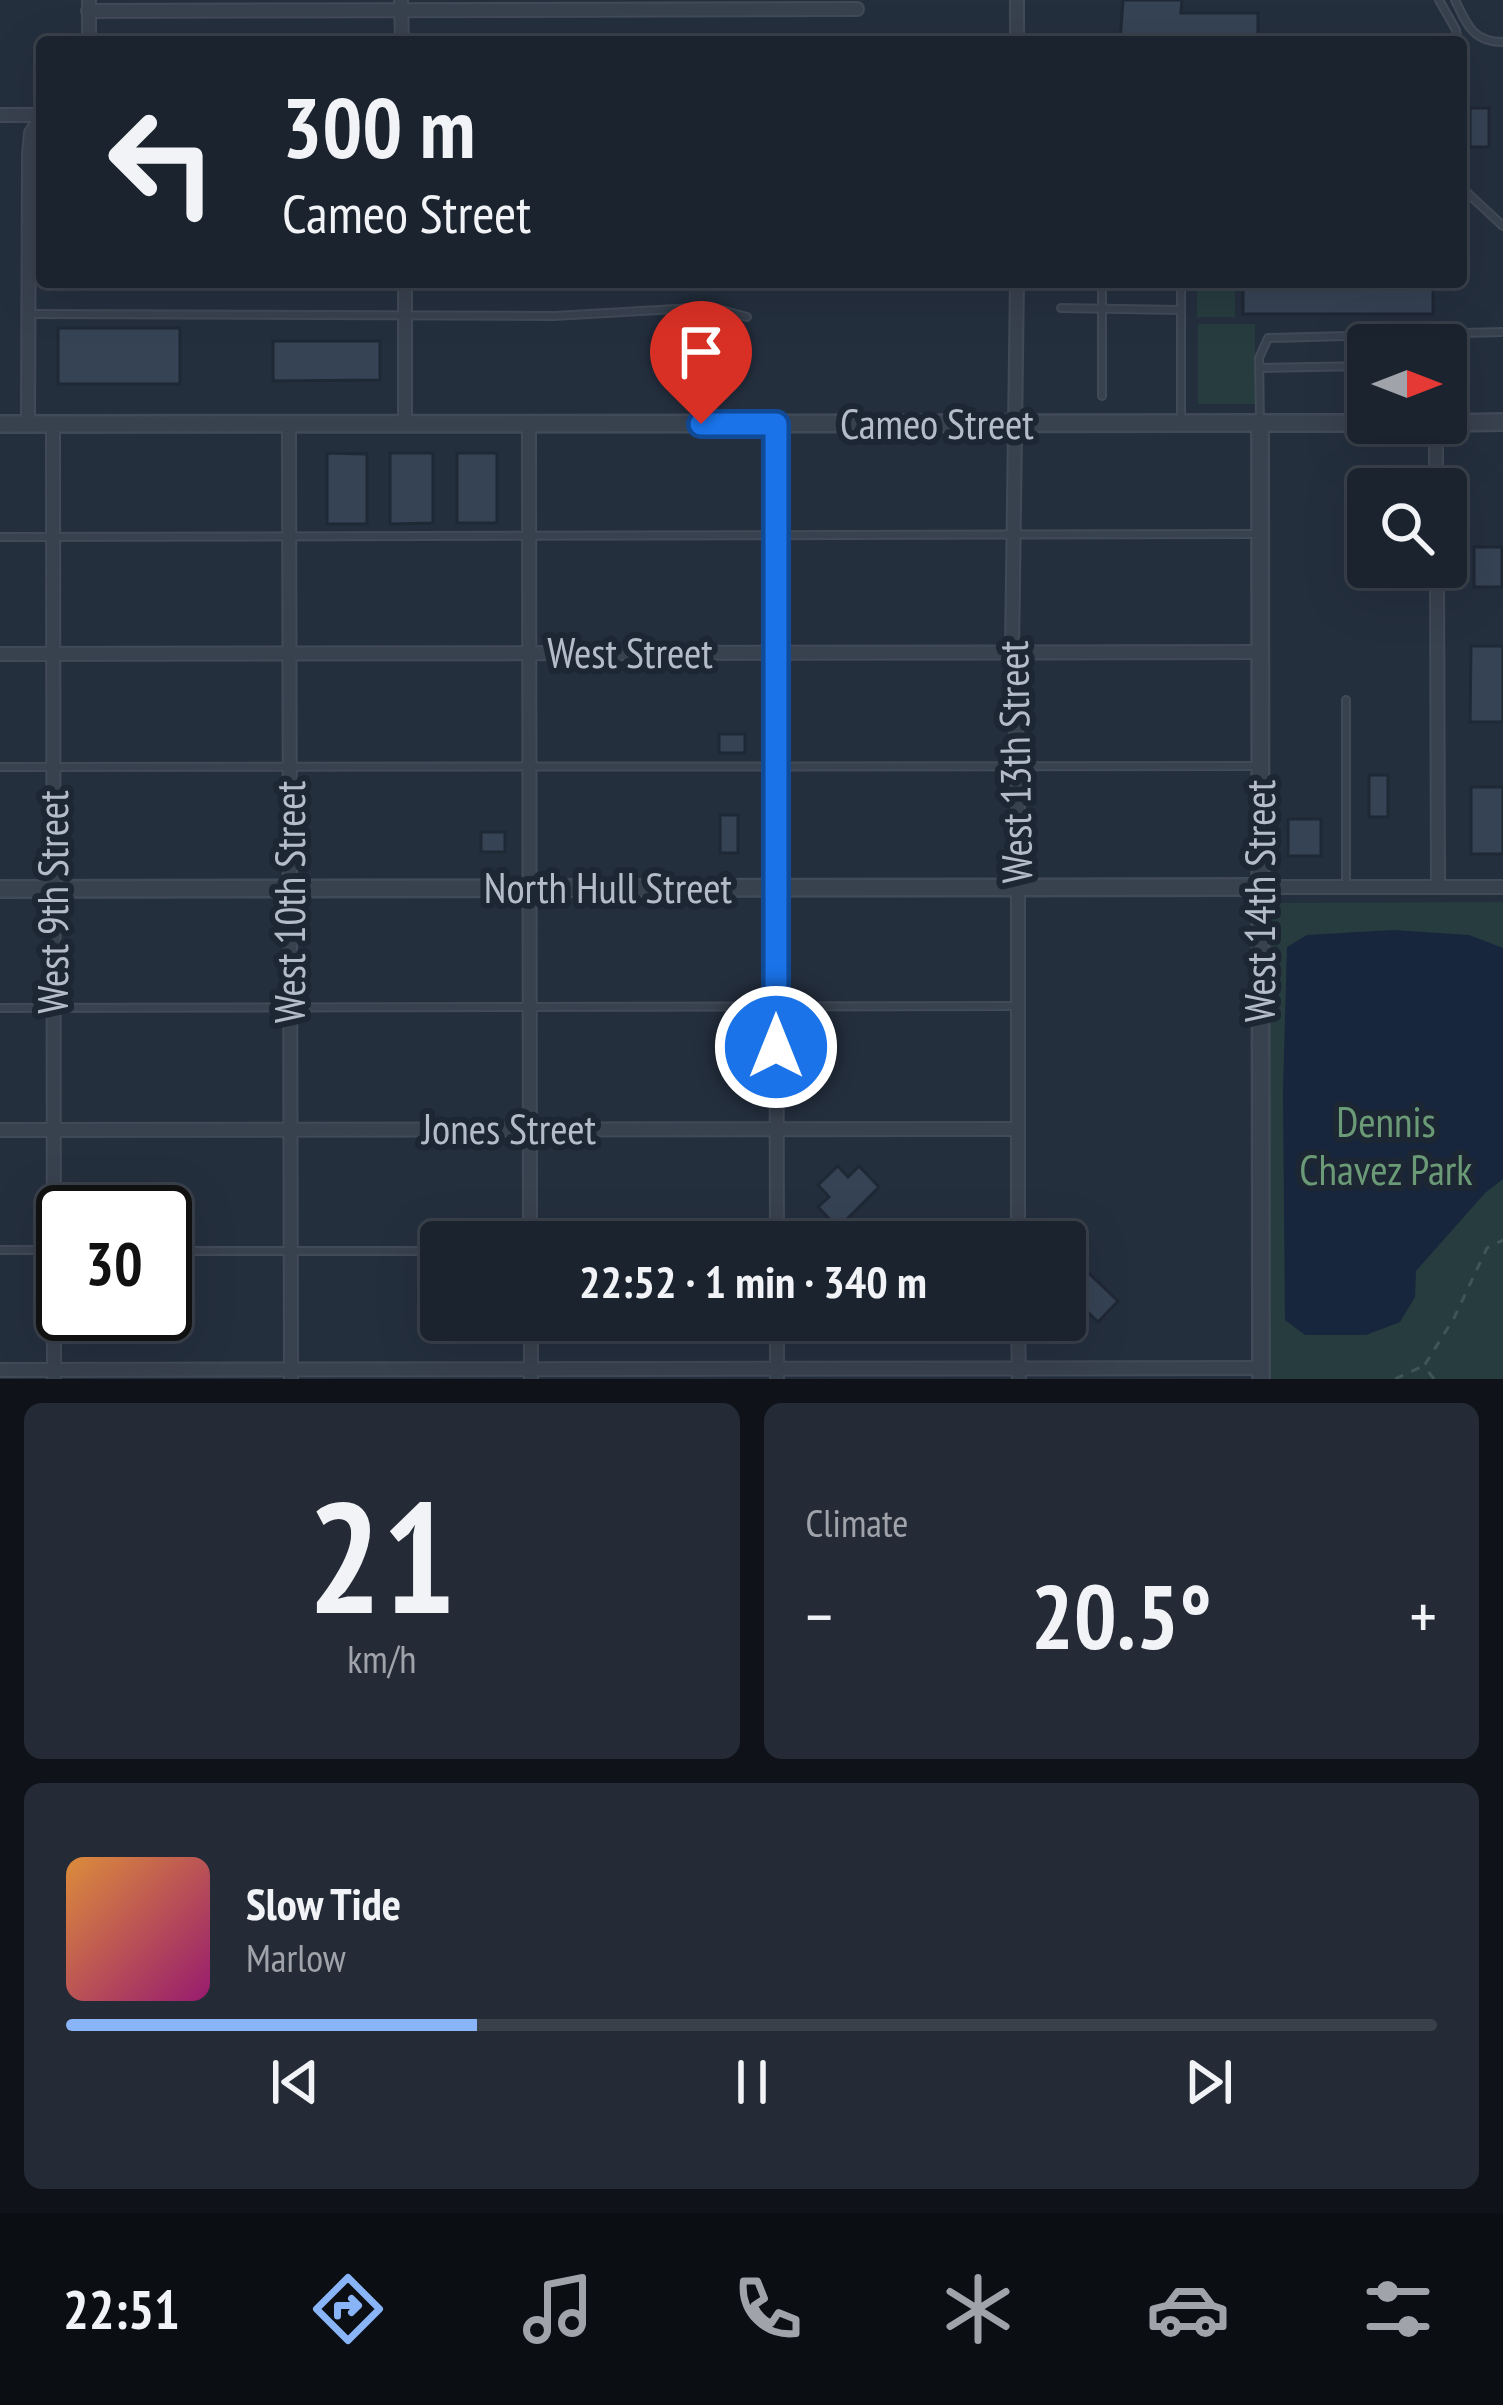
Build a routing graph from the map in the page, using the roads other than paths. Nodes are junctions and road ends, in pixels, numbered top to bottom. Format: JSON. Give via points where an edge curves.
{"nodes":[{"id":1,"x":1017,"y":0,"type":"edge"},
{"id":2,"x":1439,"y":0,"type":"edge"},
{"id":3,"x":1455,"y":0,"type":"edge"},
{"id":4,"x":401,"y":4,"type":"edge"},
{"id":5,"x":88,"y":5,"type":"edge"},
{"id":6,"x":829,"y":5,"type":"edge"},
{"id":7,"x":857,"y":9,"type":"dead end"},
{"id":8,"x":89,"y":36,"type":"edge"},
{"id":9,"x":402,"y":36,"type":"edge"},
{"id":10,"x":1017,"y":36,"type":"edge"},
{"id":11,"x":1455,"y":36,"type":"edge"},
{"id":12,"x":1503,"y":42,"type":"edge"},
{"id":13,"x":0,"y":115,"type":"edge"},
{"id":14,"x":36,"y":116,"type":"edge"},
{"id":15,"x":36,"y":125,"type":"edge"},
{"id":16,"x":1467,"y":193,"type":"edge"},
{"id":17,"x":36,"y":214,"type":"edge"},
{"id":18,"x":1503,"y":226,"type":"edge"},
{"id":19,"x":405,"y":288,"type":"edge"},
{"id":20,"x":1017,"y":288,"type":"edge"},
{"id":21,"x":1102,"y":288,"type":"edge"},
{"id":22,"x":1181,"y":288,"type":"edge"},
{"id":23,"x":1061,"y":308,"type":"dead end"},
{"id":24,"x":1102,"y":309,"type":"junction"},
{"id":25,"x":1181,"y":310,"type":"junction"},
{"id":26,"x":29,"y":314,"type":"junction"},
{"id":27,"x":405,"y":315,"type":"junction"},
{"id":28,"x":747,"y":317,"type":"dead end"},
{"id":29,"x":1503,"y":332,"type":"edge"},
{"id":30,"x":1347,"y":367,"type":"edge"},
{"id":31,"x":1260,"y":368,"type":"junction"},
{"id":32,"x":1102,"y":396,"type":"dead end"},
{"id":33,"x":1503,"y":422,"type":"edge"},
{"id":34,"x":1181,"y":423,"type":"junction"},
{"id":35,"x":1260,"y":423,"type":"junction"},
{"id":36,"x":1347,"y":423,"type":"edge"},
{"id":37,"x":1467,"y":423,"type":"edge"},
{"id":38,"x":0,"y":424,"type":"edge"},
{"id":39,"x":28,"y":424,"type":"junction"},
{"id":40,"x":289,"y":424,"type":"junction"},
{"id":41,"x":405,"y":424,"type":"junction"},
{"id":42,"x":529,"y":424,"type":"junction"},
{"id":43,"x":776,"y":424,"type":"junction"},
{"id":44,"x":1017,"y":424,"type":"junction"},
{"id":45,"x":53,"y":425,"type":"junction"},
{"id":46,"x":1012,"y":534,"type":"junction"},
{"id":47,"x":1260,"y":534,"type":"junction"},
{"id":48,"x":290,"y":535,"type":"junction"},
{"id":49,"x":530,"y":536,"type":"junction"},
{"id":50,"x":776,"y":536,"type":"junction"},
{"id":51,"x":0,"y":537,"type":"edge"},
{"id":52,"x":53,"y":537,"type":"junction"},
{"id":53,"x":1437,"y":588,"type":"edge"},
{"id":54,"x":1012,"y":652,"type":"junction"},
{"id":55,"x":1260,"y":652,"type":"junction"},
{"id":56,"x":530,"y":653,"type":"junction"},
{"id":57,"x":776,"y":653,"type":"junction"},
{"id":58,"x":0,"y":654,"type":"edge"},
{"id":59,"x":53,"y":654,"type":"junction"},
{"id":60,"x":290,"y":654,"type":"junction"},
{"id":61,"x":1346,"y":700,"type":"dead end"},
{"id":62,"x":1018,"y":764,"type":"junction"},
{"id":63,"x":530,"y":766,"type":"junction"},
{"id":64,"x":776,"y":766,"type":"junction"},
{"id":65,"x":1260,"y":766,"type":"junction"},
{"id":66,"x":0,"y":767,"type":"edge"},
{"id":67,"x":53,"y":767,"type":"junction"},
{"id":68,"x":290,"y":767,"type":"junction"},
{"id":69,"x":1438,"y":886,"type":"junction"},
{"id":70,"x":1503,"y":886,"type":"edge"},
{"id":71,"x":776,"y":887,"type":"junction"},
{"id":72,"x":1018,"y":887,"type":"junction"},
{"id":73,"x":1260,"y":887,"type":"junction"},
{"id":74,"x":1346,"y":887,"type":"junction"},
{"id":75,"x":53,"y":888,"type":"junction"},
{"id":76,"x":290,"y":888,"type":"junction"},
{"id":77,"x":530,"y":888,"type":"junction"},
{"id":78,"x":0,"y":889,"type":"edge"},
{"id":79,"x":776,"y":1006,"type":"junction"},
{"id":80,"x":1018,"y":1006,"type":"junction"},
{"id":81,"x":290,"y":1007,"type":"junction"},
{"id":82,"x":530,"y":1007,"type":"junction"},
{"id":83,"x":0,"y":1008,"type":"edge"},
{"id":84,"x":54,"y":1008,"type":"junction"},
{"id":85,"x":776,"y":1129,"type":"junction"},
{"id":86,"x":1018,"y":1129,"type":"junction"},
{"id":87,"x":0,"y":1130,"type":"edge"},
{"id":88,"x":54,"y":1130,"type":"junction"},
{"id":89,"x":290,"y":1130,"type":"junction"},
{"id":90,"x":530,"y":1130,"type":"junction"},
{"id":91,"x":56,"y":1185,"type":"edge"},
{"id":92,"x":530,"y":1221,"type":"edge"},
{"id":93,"x":776,"y":1221,"type":"edge"},
{"id":94,"x":1018,"y":1221,"type":"edge"},
{"id":95,"x":0,"y":1250,"type":"edge"},
{"id":96,"x":36,"y":1250,"type":"edge"},
{"id":97,"x":192,"y":1251,"type":"edge"},
{"id":98,"x":420,"y":1251,"type":"edge"},
{"id":99,"x":290,"y":1252,"type":"junction"},
{"id":100,"x":55,"y":1341,"type":"edge"},
{"id":101,"x":530,"y":1341,"type":"edge"},
{"id":102,"x":777,"y":1341,"type":"edge"},
{"id":103,"x":1018,"y":1341,"type":"edge"},
{"id":104,"x":0,"y":1370,"type":"edge"},
{"id":105,"x":54,"y":1374,"type":"edge"},
{"id":106,"x":290,"y":1374,"type":"edge"},
{"id":107,"x":531,"y":1374,"type":"edge"},
{"id":108,"x":777,"y":1374,"type":"edge"},
{"id":109,"x":1018,"y":1374,"type":"edge"},
{"id":110,"x":1261,"y":1374,"type":"edge"}],
"edges":[{"from":1,"to":10,"type":"street"},
{"from":2,"to":11,"type":"lane"},
{"from":3,"to":12,"type":"lane","via":[[1470,32]]},
{"from":4,"to":5,"type":"street"},
{"from":4,"to":6,"type":"street"},
{"from":4,"to":9,"type":"street"},
{"from":5,"to":8,"type":"street"},
{"from":6,"to":7,"type":"street"},
{"from":13,"to":14,"type":"street"},
{"from":15,"to":17,"type":"street"},
{"from":16,"to":18,"type":"lane"},
{"from":17,"to":26,"type":"street"},
{"from":19,"to":27,"type":"street"},
{"from":20,"to":44,"type":"street","name":"West 13th Street"},
{"from":21,"to":24,"type":"lane"},
{"from":22,"to":25,"type":"lane"},
{"from":23,"to":24,"type":"lane"},
{"from":24,"to":25,"type":"lane"},
{"from":24,"to":32,"type":"lane"},
{"from":25,"to":34,"type":"lane"},
{"from":26,"to":27,"type":"lane"},
{"from":26,"to":39,"type":"street"},
{"from":27,"to":28,"type":"lane","via":[[710,307]]},
{"from":27,"to":41,"type":"street"},
{"from":29,"to":31,"type":"lane","via":[[1278,335],[1261,346]]},
{"from":30,"to":31,"type":"lane"},
{"from":31,"to":35,"type":"lane"},
{"from":33,"to":37,"type":"street","name":"Cameo Street"},
{"from":34,"to":35,"type":"street","name":"Cameo Street"},
{"from":34,"to":44,"type":"street","name":"Cameo Street"},
{"from":35,"to":36,"type":"street","name":"Cameo Street"},
{"from":35,"to":47,"type":"street","name":"West 14th Street"},
{"from":38,"to":39,"type":"street","name":"Cameo Street"},
{"from":39,"to":45,"type":"street","name":"Cameo Street"},
{"from":40,"to":41,"type":"street","name":"Cameo Street"},
{"from":40,"to":45,"type":"street","name":"Cameo Street"},
{"from":40,"to":48,"type":"street","name":"West 10th Street"},
{"from":41,"to":42,"type":"street","name":"Cameo Street"},
{"from":42,"to":43,"type":"street","name":"Cameo Street"},
{"from":42,"to":49,"type":"street"},
{"from":43,"to":44,"type":"street","name":"Cameo Street"},
{"from":43,"to":50,"type":"street"},
{"from":44,"to":46,"type":"street","name":"West 13th Street"},
{"from":45,"to":52,"type":"street","name":"West 9th Street"},
{"from":46,"to":47,"type":"lane"},
{"from":46,"to":50,"type":"lane"},
{"from":46,"to":54,"type":"street","name":"West 13th Street"},
{"from":47,"to":55,"type":"street","name":"West 14th Street"},
{"from":48,"to":49,"type":"lane"},
{"from":48,"to":52,"type":"lane"},
{"from":48,"to":60,"type":"street","name":"West 10th Street"},
{"from":49,"to":50,"type":"lane"},
{"from":49,"to":56,"type":"street"},
{"from":50,"to":57,"type":"street"},
{"from":51,"to":52,"type":"lane"},
{"from":52,"to":59,"type":"street","name":"West 9th Street"},
{"from":53,"to":69,"type":"street"},
{"from":54,"to":55,"type":"street","name":"West Street"},
{"from":54,"to":57,"type":"street","name":"West Street"},
{"from":54,"to":62,"type":"street","name":"West 13th Street"},
{"from":55,"to":65,"type":"street","name":"West 14th Street"},
{"from":56,"to":57,"type":"street","name":"West Street"},
{"from":56,"to":60,"type":"street","name":"West Street"},
{"from":56,"to":63,"type":"street"},
{"from":57,"to":64,"type":"street"},
{"from":58,"to":59,"type":"street","name":"West Street"},
{"from":59,"to":60,"type":"street","name":"West Street"},
{"from":59,"to":67,"type":"street","name":"West 9th Street"},
{"from":60,"to":68,"type":"street","name":"West 10th Street"},
{"from":61,"to":74,"type":"lane"},
{"from":62,"to":64,"type":"lane"},
{"from":62,"to":65,"type":"lane"},
{"from":62,"to":72,"type":"street","name":"West 13th Street"},
{"from":63,"to":64,"type":"lane"},
{"from":63,"to":68,"type":"lane"},
{"from":63,"to":77,"type":"street"},
{"from":64,"to":71,"type":"street"},
{"from":65,"to":73,"type":"street","name":"West 14th Street"},
{"from":66,"to":67,"type":"lane"},
{"from":67,"to":68,"type":"lane"},
{"from":67,"to":75,"type":"street","name":"West 9th Street"},
{"from":68,"to":76,"type":"street","name":"West 10th Street"},
{"from":69,"to":70,"type":"street","name":"North Hull Street"},
{"from":69,"to":74,"type":"street","name":"North Hull Street"},
{"from":71,"to":72,"type":"street","name":"North Hull Street"},
{"from":71,"to":77,"type":"street","name":"North Hull Street"},
{"from":71,"to":79,"type":"street"},
{"from":72,"to":73,"type":"street","name":"North Hull Street"},
{"from":72,"to":80,"type":"street","name":"West 13th Street"},
{"from":73,"to":74,"type":"street","name":"North Hull Street"},
{"from":73,"to":110,"type":"street","name":"West 14th Street"},
{"from":75,"to":76,"type":"street","name":"North Hull Street"},
{"from":75,"to":78,"type":"street","name":"North Hull Street"},
{"from":75,"to":84,"type":"street","name":"West 9th Street"},
{"from":76,"to":77,"type":"street","name":"North Hull Street"},
{"from":76,"to":81,"type":"street","name":"West 10th Street"},
{"from":77,"to":82,"type":"street"},
{"from":79,"to":80,"type":"lane"},
{"from":79,"to":82,"type":"lane"},
{"from":79,"to":85,"type":"street"},
{"from":80,"to":86,"type":"street","name":"West 13th Street"},
{"from":81,"to":82,"type":"lane"},
{"from":81,"to":84,"type":"lane"},
{"from":81,"to":89,"type":"street","name":"West 10th Street"},
{"from":82,"to":90,"type":"street"},
{"from":83,"to":84,"type":"lane"},
{"from":84,"to":88,"type":"street","name":"West 9th Street"},
{"from":85,"to":86,"type":"street","name":"Jones Street"},
{"from":85,"to":90,"type":"street","name":"Jones Street"},
{"from":85,"to":93,"type":"street"},
{"from":86,"to":94,"type":"street","name":"West 13th Street"},
{"from":87,"to":88,"type":"street","name":"Jones Street"},
{"from":88,"to":89,"type":"street","name":"Jones Street"},
{"from":88,"to":91,"type":"street","name":"West 9th Street"},
{"from":89,"to":90,"type":"street","name":"Jones Street"},
{"from":89,"to":99,"type":"street","name":"West 10th Street"},
{"from":90,"to":92,"type":"street"},
{"from":95,"to":96,"type":"lane"},
{"from":97,"to":99,"type":"lane"},
{"from":98,"to":99,"type":"lane"},
{"from":99,"to":106,"type":"street","name":"West 10th Street"},
{"from":100,"to":105,"type":"street","name":"West 9th Street"},
{"from":101,"to":107,"type":"street"},
{"from":102,"to":108,"type":"street"},
{"from":103,"to":109,"type":"street"},
{"from":104,"to":105,"type":"street"},
{"from":105,"to":106,"type":"street"},
{"from":106,"to":107,"type":"street"},
{"from":107,"to":108,"type":"street"},
{"from":108,"to":109,"type":"street"},
{"from":109,"to":110,"type":"street"}]}
